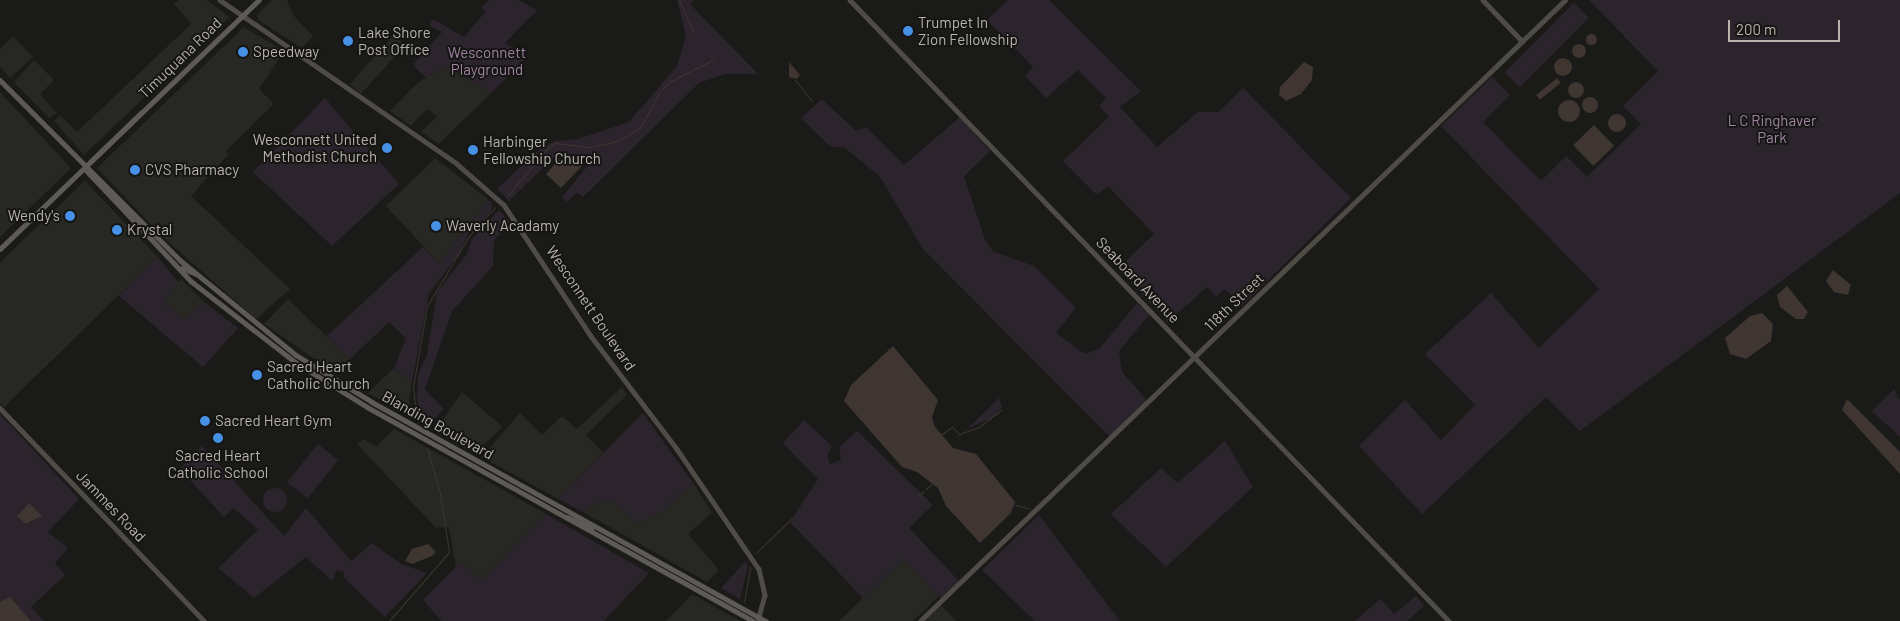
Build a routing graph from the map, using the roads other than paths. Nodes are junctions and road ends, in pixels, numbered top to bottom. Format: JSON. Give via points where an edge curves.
{"nodes":[{"id":1,"x":220,"y":0,"type":"edge"},
{"id":2,"x":259,"y":0,"type":"edge"},
{"id":3,"x":850,"y":0,"type":"edge"},
{"id":4,"x":1483,"y":0,"type":"edge"},
{"id":5,"x":1565,"y":0,"type":"edge"},
{"id":6,"x":242,"y":16,"type":"junction"},
{"id":7,"x":1522,"y":41,"type":"junction"},
{"id":8,"x":0,"y":80,"type":"edge"},
{"id":9,"x":84,"y":167,"type":"junction"},
{"id":10,"x":0,"y":249,"type":"edge"},
{"id":11,"x":167,"y":258,"type":"junction"},
{"id":12,"x":196,"y":274,"type":"junction"},
{"id":13,"x":191,"y":280,"type":"junction"},
{"id":14,"x":211,"y":288,"type":"junction"},
{"id":15,"x":1195,"y":357,"type":"junction"},
{"id":16,"x":0,"y":408,"type":"edge"},
{"id":17,"x":528,"y":489,"type":"junction"},
{"id":18,"x":524,"y":494,"type":"junction"},
{"id":19,"x":566,"y":518,"type":"junction"},
{"id":20,"x":603,"y":531,"type":"junction"},
{"id":21,"x":759,"y":619,"type":"edge"},
{"id":22,"x":204,"y":621,"type":"edge"},
{"id":23,"x":753,"y":621,"type":"edge"},
{"id":24,"x":766,"y":621,"type":"edge"},
{"id":25,"x":920,"y":621,"type":"edge"},
{"id":26,"x":1449,"y":621,"type":"edge"}],
"edges":[{"from":1,"to":6,"type":"street","name":"Wesconnett Boulevard"},
{"from":2,"to":6,"type":"main road","name":"Timuquana Road"},
{"from":3,"to":15,"type":"street","name":"Seaboard Avenue"},
{"from":4,"to":7,"type":"street"},
{"from":5,"to":7,"type":"street","name":"118th Street"},
{"from":6,"to":9,"type":"main road","name":"Timuquana Road"},
{"from":6,"to":21,"type":"street","name":"Wesconnett Boulevard","via":[[456,163],[504,204],[591,336],[677,449],[758,569],[766,595]]},
{"from":7,"to":15,"type":"street","name":"118th Street"},
{"from":8,"to":9,"type":"main road","name":"Blanding Boulevard"},
{"from":9,"to":10,"type":"main road","name":"Timuquana Road"},
{"from":9,"to":11,"type":"main road","name":"Blanding Boulevard","via":[[96,186]]},
{"from":9,"to":12,"type":"main road","name":"Blanding Boulevard"},
{"from":11,"to":12,"type":"main road"},
{"from":11,"to":13,"type":"main road","name":"Blanding Boulevard"},
{"from":12,"to":14,"type":"main road","name":"Blanding Boulevard"},
{"from":13,"to":14,"type":"main road"},
{"from":13,"to":18,"type":"main road","name":"Blanding Boulevard","via":[[328,383]]},
{"from":14,"to":17,"type":"main road","name":"Blanding Boulevard","via":[[318,370]]},
{"from":15,"to":25,"type":"street","name":"118th Street"},
{"from":15,"to":26,"type":"street","name":"Seaboard Avenue"},
{"from":16,"to":22,"type":"street","name":"Jammes Road"},
{"from":17,"to":18,"type":"main road"},
{"from":17,"to":20,"type":"main road","name":"Blanding Boulevard"},
{"from":18,"to":19,"type":"main road","name":"Blanding Boulevard"},
{"from":19,"to":20,"type":"main road"},
{"from":19,"to":23,"type":"main road","name":"Blanding Boulevard"},
{"from":20,"to":21,"type":"main road","name":"Blanding Boulevard"},
{"from":21,"to":24,"type":"main road","name":"Blanding Boulevard"}]}
